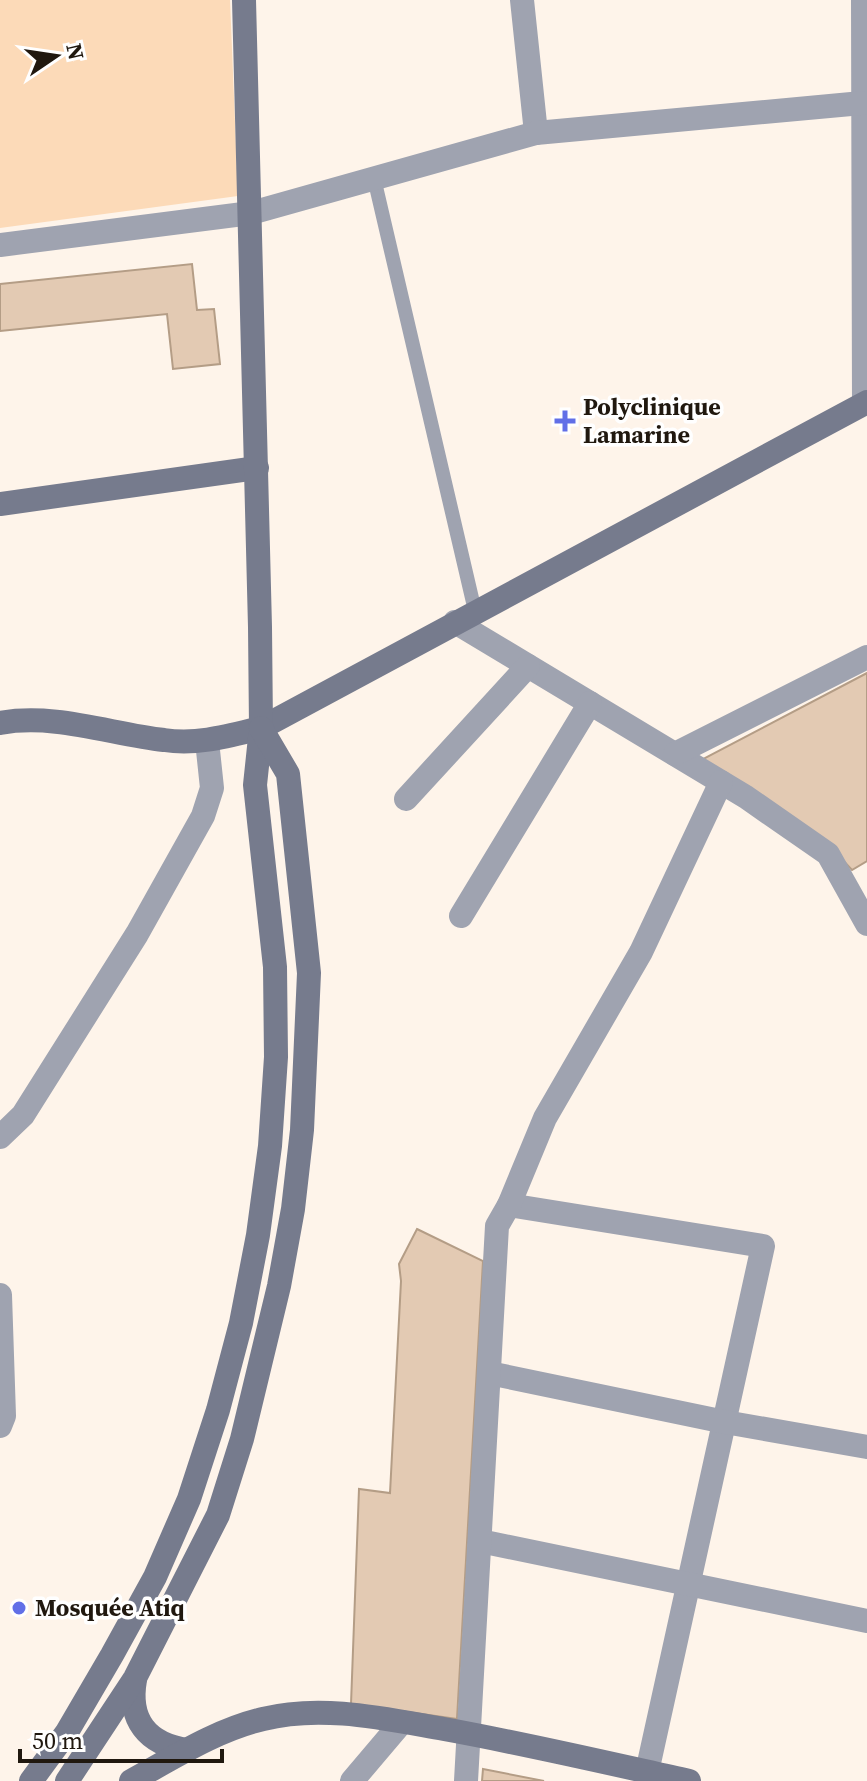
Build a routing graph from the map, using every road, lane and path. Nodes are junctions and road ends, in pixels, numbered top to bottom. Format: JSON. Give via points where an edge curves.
{"nodes":[{"id":1,"x":244,"y":0,"type":"edge"},
{"id":2,"x":522,"y":0,"type":"edge"},
{"id":3,"x":863,"y":0,"type":"edge"},
{"id":4,"x":862,"y":103,"type":"junction"},
{"id":5,"x":536,"y":133,"type":"junction"},
{"id":6,"x":374,"y":178,"type":"junction"},
{"id":7,"x":251,"y":213,"type":"junction"},
{"id":8,"x":0,"y":245,"type":"edge"},
{"id":9,"x":866,"y":402,"type":"edge"},
{"id":10,"x":257,"y":468,"type":"junction"},
{"id":11,"x":0,"y":504,"type":"edge"},
{"id":12,"x":465,"y":617,"type":"junction"},
{"id":13,"x":867,"y":657,"type":"edge"},
{"id":14,"x":528,"y":666,"type":"junction"},
{"id":15,"x":590,"y":703,"type":"junction"},
{"id":16,"x":0,"y":723,"type":"edge"},
{"id":17,"x":261,"y":728,"type":"junction"},
{"id":18,"x":207,"y":741,"type":"junction"},
{"id":19,"x":675,"y":754,"type":"junction"},
{"id":20,"x":721,"y":782,"type":"junction"},
{"id":21,"x":406,"y":799,"type":"dead end"},
{"id":22,"x":461,"y":916,"type":"dead end"},
{"id":23,"x":867,"y":924,"type":"edge"},
{"id":24,"x":0,"y":1137,"type":"edge"},
{"id":25,"x":509,"y":1205,"type":"junction"},
{"id":26,"x":0,"y":1295,"type":"edge"},
{"id":27,"x":489,"y":1373,"type":"junction"},
{"id":28,"x":725,"y":1422,"type":"junction"},
{"id":29,"x":0,"y":1426,"type":"edge"},
{"id":30,"x":867,"y":1447,"type":"edge"},
{"id":31,"x":480,"y":1541,"type":"junction"},
{"id":32,"x":689,"y":1583,"type":"junction"},
{"id":33,"x":867,"y":1621,"type":"edge"},
{"id":34,"x":135,"y":1678,"type":"junction"},
{"id":35,"x":402,"y":1722,"type":"junction"},
{"id":36,"x":470,"y":1734,"type":"junction"},
{"id":37,"x":187,"y":1750,"type":"junction"},
{"id":38,"x":647,"y":1772,"type":"junction"},
{"id":39,"x":31,"y":1781,"type":"edge"},
{"id":40,"x":67,"y":1781,"type":"edge"},
{"id":41,"x":131,"y":1781,"type":"edge"},
{"id":42,"x":158,"y":1781,"type":"edge"},
{"id":43,"x":352,"y":1781,"type":"edge"},
{"id":44,"x":466,"y":1781,"type":"edge"},
{"id":45,"x":689,"y":1781,"type":"edge"}],
"edges":[{"from":1,"to":7,"type":"street"},
{"from":2,"to":5,"type":"street"},
{"from":3,"to":4,"type":"street"},
{"from":4,"to":5,"type":"street"},
{"from":4,"to":9,"type":"street"},
{"from":5,"to":6,"type":"street"},
{"from":6,"to":7,"type":"street"},
{"from":6,"to":12,"type":"lane"},
{"from":7,"to":8,"type":"street"},
{"from":7,"to":10,"type":"street"},
{"from":9,"to":12,"type":"street"},
{"from":10,"to":11,"type":"street"},
{"from":10,"to":17,"type":"street"},
{"from":12,"to":14,"type":"street"},
{"from":12,"to":17,"type":"street"},
{"from":13,"to":19,"type":"street"},
{"from":14,"to":15,"type":"street"},
{"from":14,"to":21,"type":"street"},
{"from":15,"to":19,"type":"street"},
{"from":15,"to":22,"type":"street"},
{"from":16,"to":18,"type":"street","via":[[52,722],[167,741]]},
{"from":17,"to":18,"type":"street"},
{"from":17,"to":34,"type":"street","via":[[288,774],[309,973],[293,1209],[262,1363],[218,1515]]},
{"from":17,"to":39,"type":"street","via":[[255,785],[275,967],[276,1057],[270,1146],[241,1323],[189,1499],[155,1577],[67,1732]]},
{"from":18,"to":24,"type":"street","via":[[212,788],[203,816],[32,1102]]},
{"from":19,"to":20,"type":"street"},
{"from":20,"to":23,"type":"street","via":[[828,854]]},
{"from":20,"to":25,"type":"street","via":[[641,952],[545,1118]]},
{"from":25,"to":27,"type":"street","via":[[497,1226]]},
{"from":25,"to":28,"type":"street","via":[[763,1246]]},
{"from":26,"to":29,"type":"street"},
{"from":27,"to":28,"type":"street"},
{"from":27,"to":31,"type":"street"},
{"from":28,"to":30,"type":"street"},
{"from":28,"to":32,"type":"street"},
{"from":31,"to":32,"type":"street"},
{"from":31,"to":36,"type":"street"},
{"from":32,"to":33,"type":"street"},
{"from":32,"to":38,"type":"street"},
{"from":34,"to":37,"type":"street","via":[[132,1695],[142,1728],[170,1748]]},
{"from":34,"to":40,"type":"street"},
{"from":35,"to":36,"type":"street"},
{"from":35,"to":37,"type":"street","via":[[292,1713],[248,1723]]},
{"from":35,"to":43,"type":"street"},
{"from":36,"to":38,"type":"street"},
{"from":36,"to":44,"type":"street"},
{"from":37,"to":41,"type":"street"},
{"from":37,"to":42,"type":"street"},
{"from":38,"to":45,"type":"street"}]}
